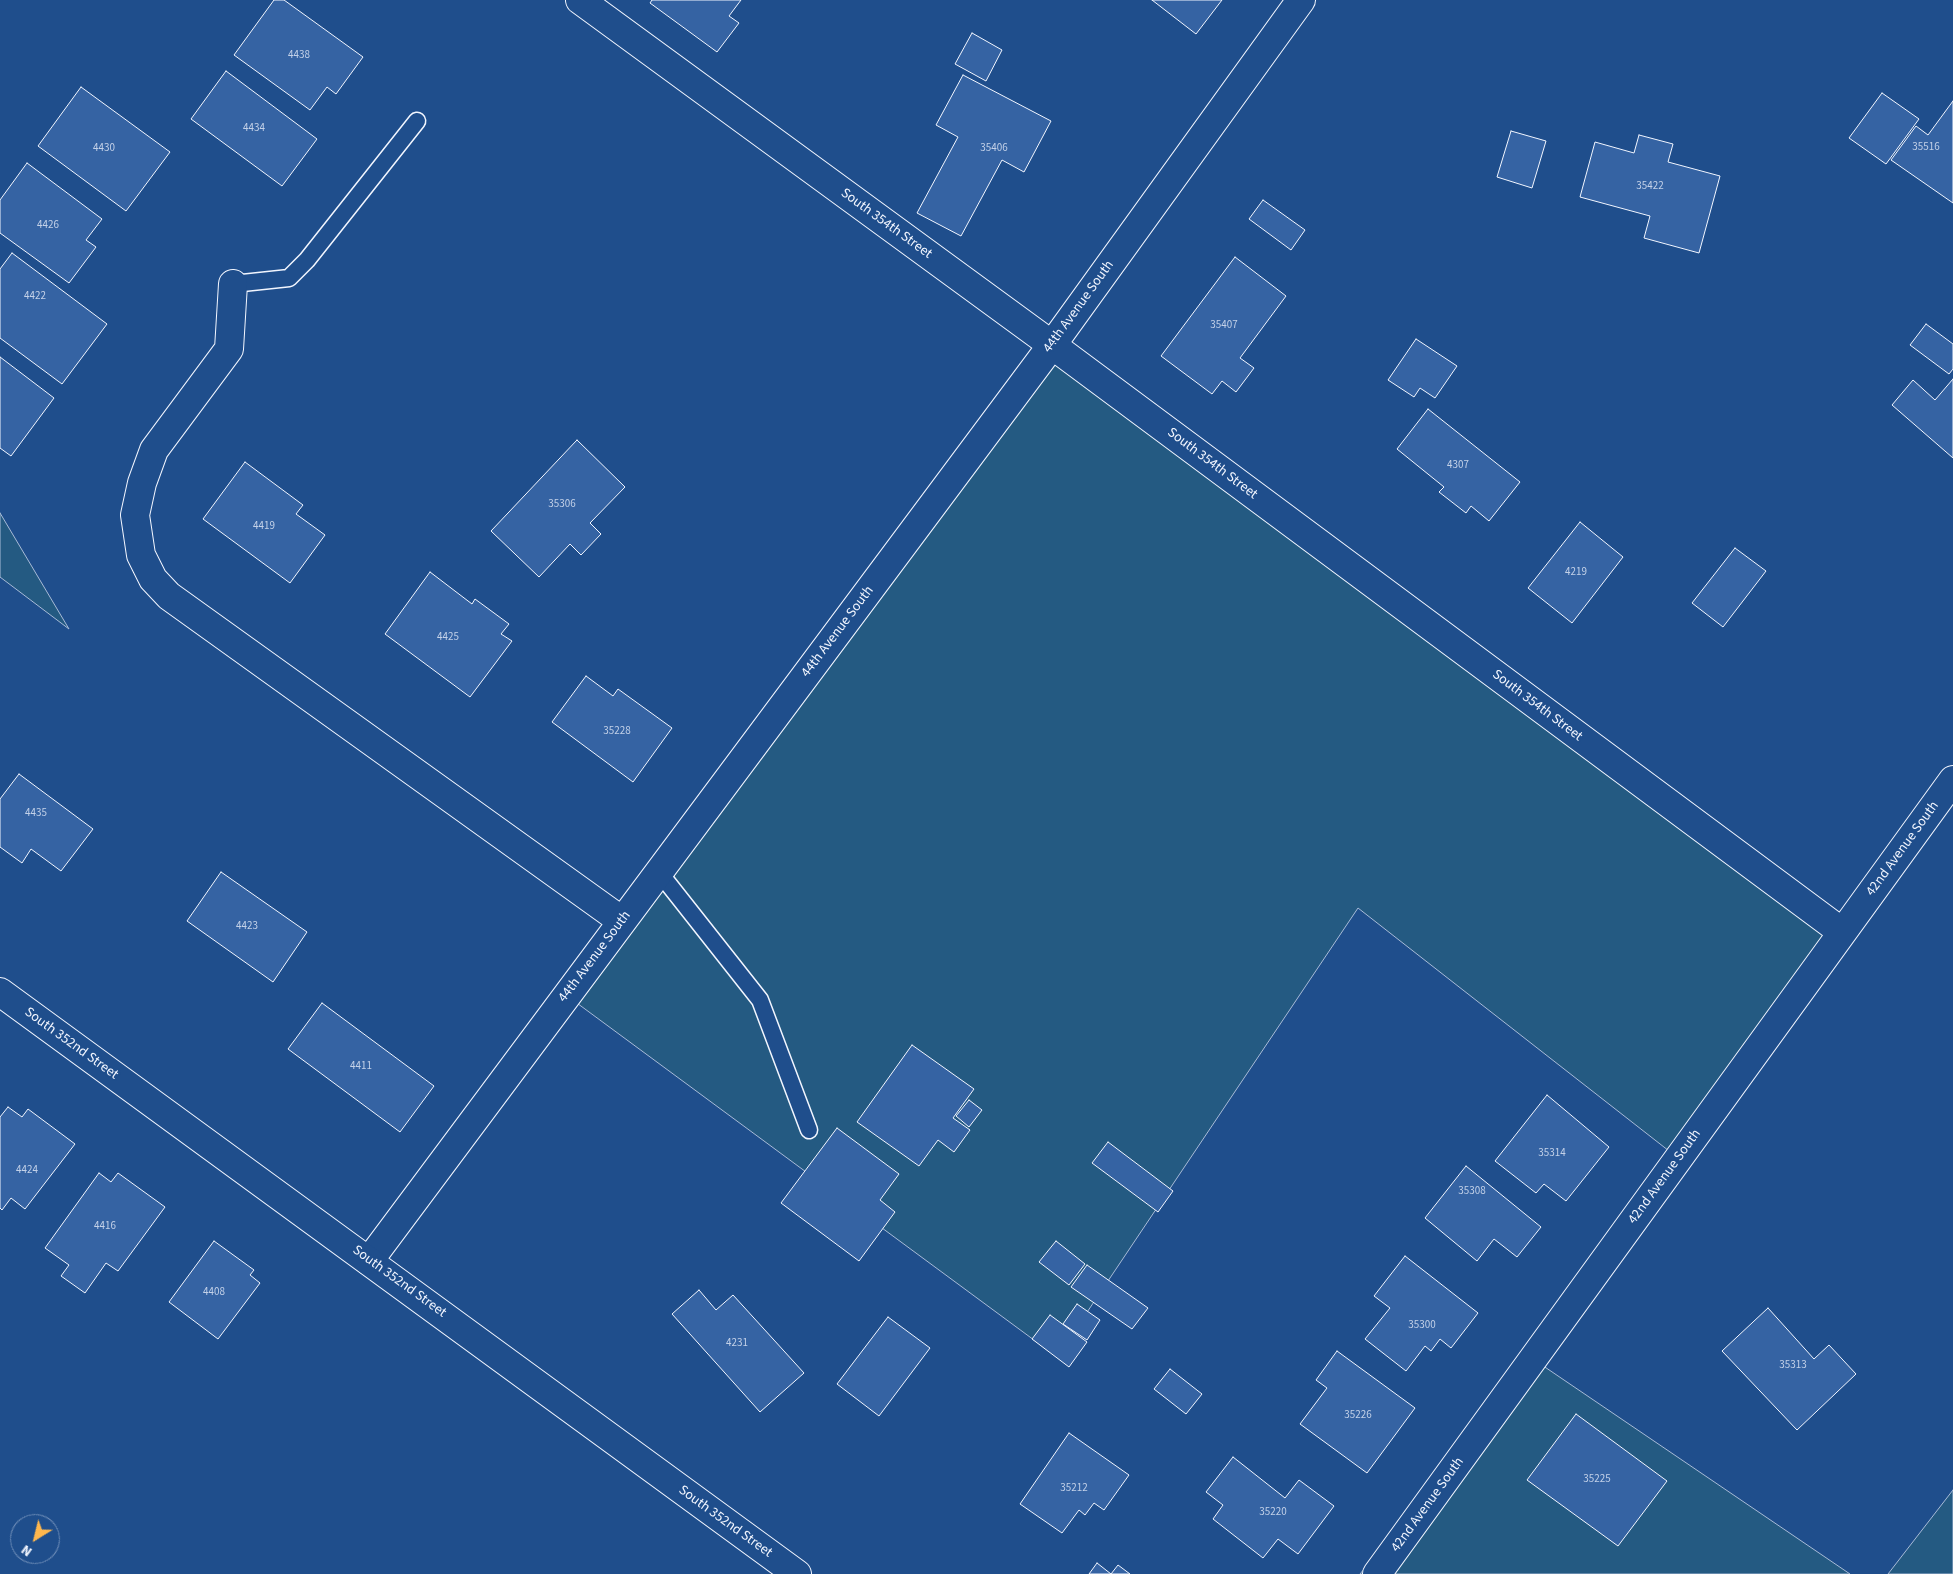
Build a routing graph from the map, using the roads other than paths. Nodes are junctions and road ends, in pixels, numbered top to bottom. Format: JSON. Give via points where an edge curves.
{"nodes":[{"id":1,"x":580,"y":0,"type":"edge"},
{"id":2,"x":1301,"y":0,"type":"edge"},
{"id":3,"x":417,"y":121,"type":"dead end"},
{"id":4,"x":233,"y":284,"type":"joint"},
{"id":5,"x":1052,"y":345,"type":"junction"},
{"id":6,"x":1953,"y":780,"type":"edge"},
{"id":7,"x":659,"y":872,"type":"junction"},
{"id":8,"x":622,"y":920,"type":"junction"},
{"id":9,"x":1842,"y":932,"type":"junction"},
{"id":10,"x":0,"y":992,"type":"edge"},
{"id":11,"x":809,"y":1130,"type":"dead end"},
{"id":12,"x":369,"y":1261,"type":"junction"},
{"id":13,"x":796,"y":1574,"type":"edge"},
{"id":14,"x":1377,"y":1574,"type":"edge"}],
"edges":[{"from":1,"to":5,"type":"street","name":"South 354th Street"},
{"from":2,"to":5,"type":"street","name":"44th Avenue South"},
{"from":3,"to":4,"type":"lane","via":[[307,260],[289,278]]},
{"from":4,"to":8,"type":"street","via":[[229,349],[154,450],[142,483],[135,515],[141,555],[152,579],[169,596]]},
{"from":5,"to":7,"type":"street","name":"44th Avenue South"},
{"from":5,"to":9,"type":"street","name":"South 354th Street"},
{"from":6,"to":9,"type":"street","name":"42nd Avenue South"},
{"from":7,"to":8,"type":"street","name":"44th Avenue South"},
{"from":7,"to":11,"type":"lane","via":[[760,1000]]},
{"from":8,"to":12,"type":"street","name":"44th Avenue South"},
{"from":9,"to":14,"type":"street","name":"42nd Avenue South"},
{"from":10,"to":12,"type":"street","name":"South 352nd Street"},
{"from":12,"to":13,"type":"street","name":"South 352nd Street"}]}
